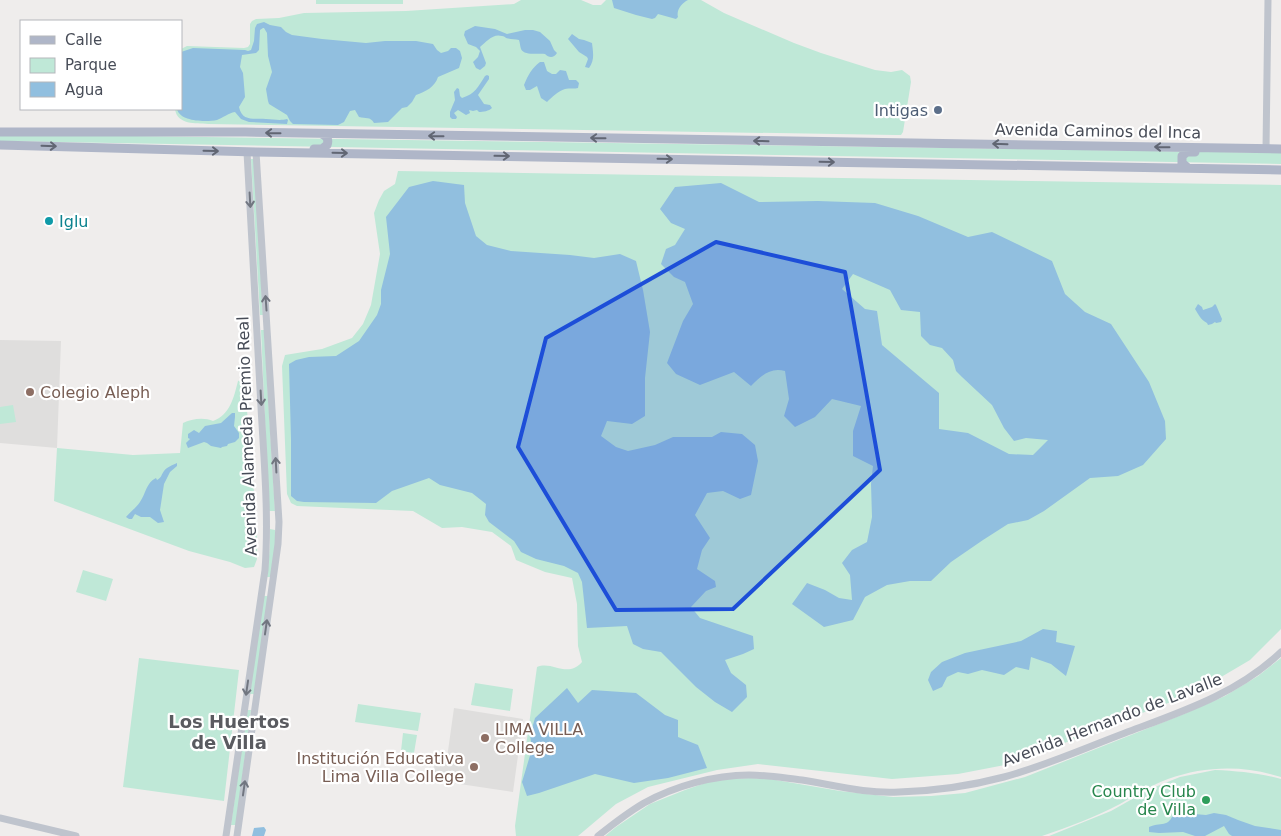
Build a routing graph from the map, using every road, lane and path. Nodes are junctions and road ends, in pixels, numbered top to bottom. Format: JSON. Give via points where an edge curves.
{"nodes":[{"id":1,"x":1268,"y":0,"type":"edge"},
{"id":2,"x":0,"y":132,"type":"edge"},
{"id":3,"x":202,"y":132,"type":"junction"},
{"id":4,"x":322,"y":134,"type":"junction"},
{"id":5,"x":0,"y":145,"type":"edge"},
{"id":6,"x":1219,"y":148,"type":"junction"},
{"id":7,"x":1266,"y":149,"type":"junction"},
{"id":8,"x":179,"y":150,"type":"junction"},
{"id":9,"x":1281,"y":150,"type":"edge"},
{"id":10,"x":252,"y":152,"type":"junction"},
{"id":11,"x":295,"y":152,"type":"junction"},
{"id":12,"x":1188,"y":168,"type":"junction"},
{"id":13,"x":1281,"y":170,"type":"edge"},
{"id":14,"x":1281,"y":652,"type":"edge"},
{"id":15,"x":0,"y":818,"type":"edge"},
{"id":16,"x":76,"y":836,"type":"edge"},
{"id":17,"x":226,"y":836,"type":"edge"},
{"id":18,"x":237,"y":836,"type":"edge"},
{"id":19,"x":598,"y":836,"type":"edge"}],
"edges":[{"from":1,"to":7,"type":"street"},
{"from":2,"to":3,"type":"main road"},
{"from":4,"to":3,"type":"main road","name":"Avenida Caminos del Inca","one_way":true},
{"from":3,"to":8,"type":"main road","via":[[179,135],[175,142]]},
{"from":6,"to":4,"type":"main road","name":"Avenida Caminos del Inca","one_way":true},
{"from":4,"to":11,"type":"main road","via":[[328,141],[324,148],[301,148]]},
{"from":5,"to":8,"type":"main road","one_way":true},
{"from":6,"to":7,"type":"main road","name":"Avenida Caminos del Inca"},
{"from":6,"to":12,"type":"main road","via":[[1211,152],[1185,153],[1182,160]]},
{"from":7,"to":9,"type":"main road","name":"Avenida Caminos del Inca"},
{"from":8,"to":10,"type":"main road","one_way":true},
{"from":10,"to":11,"type":"main road"},
{"from":10,"to":17,"type":"street","name":"Avenida Alameda Premio Real","one_way":true,"via":[[267,522],[265,570]]},
{"from":18,"to":10,"type":"street","name":"Avenida Alameda Premio Real","one_way":true,"via":[[279,531],[268,338]]},
{"from":11,"to":12,"type":"main road","one_way":true},
{"from":12,"to":13,"type":"main road"},
{"from":14,"to":19,"type":"street","name":"Avenida Hernando de Lavalle","via":[[1238,685],[1198,705],[1004,777],[959,786],[898,792],[848,788],[776,776],[717,778],[646,802]]},
{"from":15,"to":16,"type":"street"}]}
